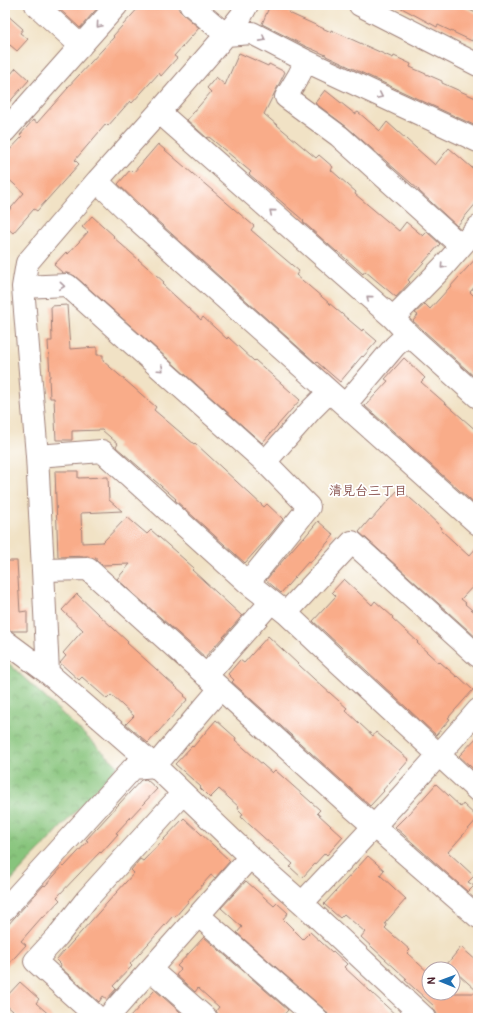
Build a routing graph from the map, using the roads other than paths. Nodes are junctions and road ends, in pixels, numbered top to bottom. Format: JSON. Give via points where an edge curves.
{"nodes":[{"id":1,"x":36,"y":5,"type":"edge"},
{"id":2,"x":117,"y":5,"type":"edge"},
{"id":3,"x":191,"y":5,"type":"edge"},
{"id":4,"x":247,"y":5,"type":"edge"},
{"id":5,"x":360,"y":5,"type":"edge"},
{"id":6,"x":226,"y":35,"type":"junction"},
{"id":7,"x":81,"y":46,"type":"junction"},
{"id":8,"x":306,"y":61,"type":"junction"},
{"id":9,"x":478,"y":65,"type":"edge"},
{"id":10,"x":159,"y":112,"type":"junction"},
{"id":11,"x":7,"y":124,"type":"edge"},
{"id":12,"x":478,"y":141,"type":"edge"},
{"id":13,"x":97,"y":181,"type":"junction"},
{"id":14,"x":478,"y":226,"type":"edge"},
{"id":15,"x":461,"y":246,"type":"junction"},
{"id":16,"x":23,"y":286,"type":"junction"},
{"id":17,"x":393,"y":318,"type":"junction"},
{"id":18,"x":408,"y":334,"type":"junction"},
{"id":19,"x":478,"y":397,"type":"edge"},
{"id":20,"x":337,"y":398,"type":"junction"},
{"id":21,"x":37,"y":456,"type":"junction"},
{"id":22,"x":265,"y":462,"type":"junction"},
{"id":23,"x":478,"y":524,"type":"edge"},
{"id":24,"x":44,"y":570,"type":"junction"},
{"id":25,"x":248,"y":583,"type":"junction"},
{"id":26,"x":279,"y":607,"type":"junction"},
{"id":27,"x":5,"y":641,"type":"edge"},
{"id":28,"x":478,"y":656,"type":"edge"},
{"id":29,"x":48,"y":673,"type":"junction"},
{"id":30,"x":213,"y":682,"type":"junction"},
{"id":31,"x":478,"y":710,"type":"edge"},
{"id":32,"x":439,"y":755,"type":"junction"},
{"id":33,"x":155,"y":766,"type":"junction"},
{"id":34,"x":478,"y":791,"type":"edge"},
{"id":35,"x":183,"y":793,"type":"junction"},
{"id":36,"x":374,"y":826,"type":"junction"},
{"id":37,"x":250,"y":857,"type":"junction"},
{"id":38,"x":302,"y":903,"type":"junction"},
{"id":39,"x":5,"y":909,"type":"edge"},
{"id":40,"x":198,"y":915,"type":"junction"},
{"id":41,"x":478,"y":918,"type":"edge"},
{"id":42,"x":151,"y":970,"type":"junction"},
{"id":43,"x":98,"y":1018,"type":"edge"},
{"id":44,"x":107,"y":1018,"type":"edge"},
{"id":45,"x":206,"y":1018,"type":"edge"},
{"id":46,"x":316,"y":1018,"type":"edge"},
{"id":47,"x":425,"y":1018,"type":"edge"}],
"edges":[{"from":1,"to":7,"type":"street"},
{"from":2,"to":7,"type":"street","one_way":true},
{"from":3,"to":6,"type":"street"},
{"from":4,"to":6,"type":"street"},
{"from":5,"to":9,"type":"street"},
{"from":6,"to":8,"type":"street","one_way":true,"via":[[252,33]]},
{"from":6,"to":10,"type":"street"},
{"from":7,"to":11,"type":"street"},
{"from":8,"to":12,"type":"street","one_way":true},
{"from":8,"to":15,"type":"street","via":[[286,96],[339,136]]},
{"from":10,"to":13,"type":"street"},
{"from":17,"to":10,"type":"street","one_way":true},
{"from":13,"to":16,"type":"street","via":[[27,263]]},
{"from":13,"to":20,"type":"street"},
{"from":14,"to":15,"type":"street"},
{"from":15,"to":17,"type":"street","one_way":true},
{"from":16,"to":21,"type":"street"},
{"from":16,"to":22,"type":"street","one_way":true,"via":[[67,286]]},
{"from":17,"to":18,"type":"street"},
{"from":18,"to":19,"type":"street"},
{"from":18,"to":20,"type":"street"},
{"from":20,"to":22,"type":"street","via":[[312,410]]},
{"from":20,"to":23,"type":"street"},
{"from":21,"to":24,"type":"street"},
{"from":21,"to":25,"type":"street","via":[[102,451]]},
{"from":22,"to":25,"type":"street","via":[[309,507]]},
{"from":24,"to":29,"type":"street"},
{"from":24,"to":30,"type":"street","via":[[88,569]]},
{"from":25,"to":26,"type":"street"},
{"from":26,"to":28,"type":"street","via":[[352,542]]},
{"from":26,"to":30,"type":"street"},
{"from":26,"to":32,"type":"street"},
{"from":27,"to":29,"type":"street"},
{"from":29,"to":33,"type":"street"},
{"from":30,"to":33,"type":"street","via":[[196,716]]},
{"from":30,"to":36,"type":"street"},
{"from":31,"to":32,"type":"street"},
{"from":32,"to":34,"type":"street"},
{"from":32,"to":36,"type":"street"},
{"from":33,"to":35,"type":"street"},
{"from":33,"to":39,"type":"street","via":[[133,768]]},
{"from":35,"to":37,"type":"street"},
{"from":35,"to":43,"type":"street","via":[[35,961]]},
{"from":36,"to":38,"type":"street"},
{"from":36,"to":41,"type":"street"},
{"from":37,"to":38,"type":"street"},
{"from":37,"to":40,"type":"street"},
{"from":38,"to":47,"type":"street"},
{"from":40,"to":42,"type":"street"},
{"from":40,"to":46,"type":"street"},
{"from":42,"to":44,"type":"street"},
{"from":42,"to":45,"type":"street"}]}
